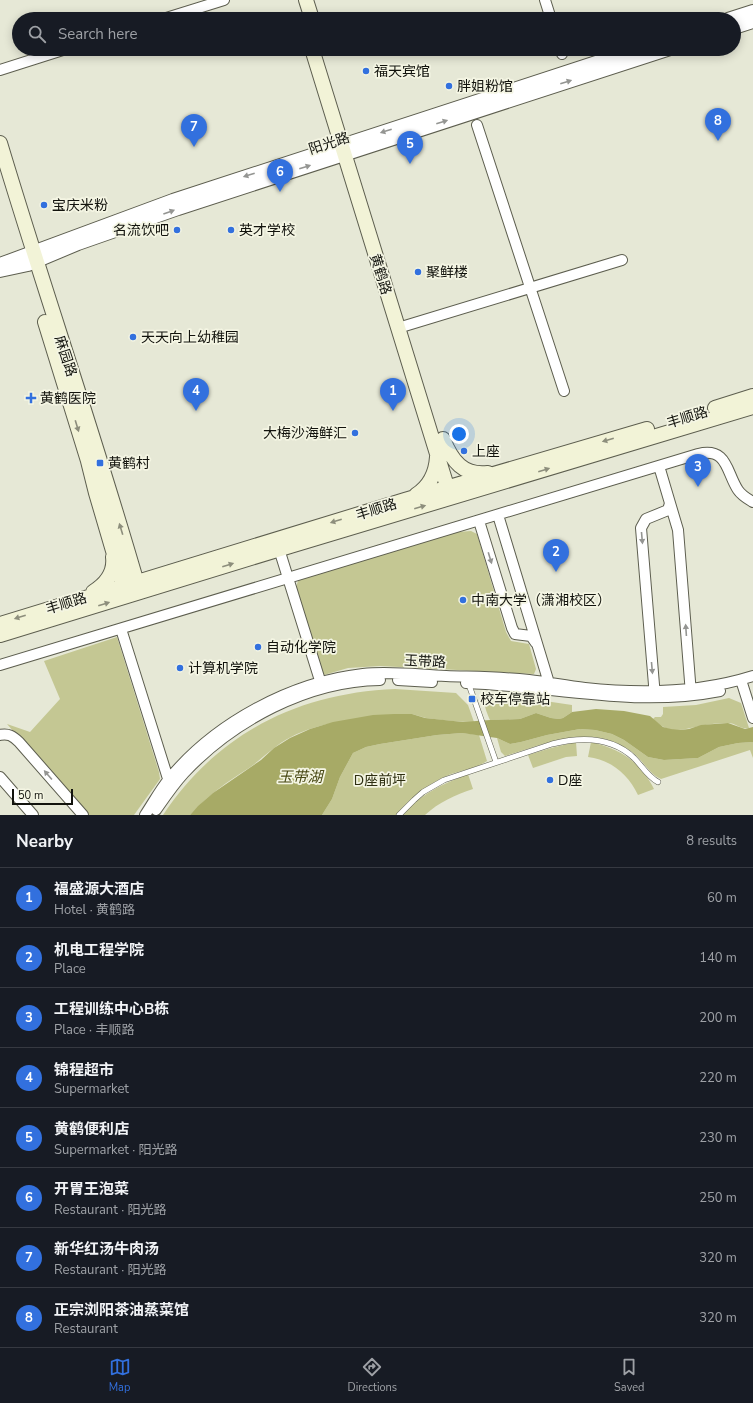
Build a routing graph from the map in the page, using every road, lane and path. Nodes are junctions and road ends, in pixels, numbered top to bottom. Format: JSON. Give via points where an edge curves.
{"nodes":[{"id":1,"x":224,"y":0,"type":"edge"},
{"id":2,"x":297,"y":0,"type":"edge"},
{"id":3,"x":306,"y":0,"type":"edge"},
{"id":4,"x":546,"y":0,"type":"edge"},
{"id":5,"x":753,"y":11,"type":"edge"},
{"id":6,"x":185,"y":12,"type":"edge"},
{"id":7,"x":300,"y":12,"type":"edge"},
{"id":8,"x":310,"y":12,"type":"edge"},
{"id":9,"x":549,"y":12,"type":"edge"},
{"id":10,"x":741,"y":15,"type":"edge"},
{"id":11,"x":753,"y":22,"type":"edge"},
{"id":12,"x":741,"y":26,"type":"edge"},
{"id":13,"x":44,"y":56,"type":"edge"},
{"id":14,"x":314,"y":56,"type":"edge"},
{"id":15,"x":323,"y":56,"type":"edge"},
{"id":16,"x":616,"y":56,"type":"edge"},
{"id":17,"x":647,"y":56,"type":"edge"},
{"id":18,"x":0,"y":70,"type":"edge"},
{"id":19,"x":477,"y":125,"type":"dead end"},
{"id":20,"x":0,"y":143,"type":"edge"},
{"id":21,"x":347,"y":148,"type":"junction"},
{"id":22,"x":0,"y":174,"type":"edge"},
{"id":23,"x":30,"y":258,"type":"junction"},
{"id":24,"x":622,"y":260,"type":"dead end"},
{"id":25,"x":0,"y":264,"type":"edge"},
{"id":26,"x":0,"y":271,"type":"edge"},
{"id":27,"x":531,"y":288,"type":"junction"},
{"id":28,"x":402,"y":326,"type":"junction"},
{"id":29,"x":564,"y":391,"type":"dead end"},
{"id":30,"x":753,"y":396,"type":"edge"},
{"id":31,"x":753,"y":407,"type":"edge"},
{"id":32,"x":438,"y":440,"type":"junction"},
{"id":33,"x":659,"y":466,"type":"junction"},
{"id":34,"x":502,"y":471,"type":"junction"},
{"id":35,"x":454,"y":491,"type":"junction"},
{"id":36,"x":405,"y":500,"type":"junction"},
{"id":37,"x":753,"y":502,"type":"edge"},
{"id":38,"x":670,"y":503,"type":"junction"},
{"id":39,"x":662,"y":514,"type":"junction"},
{"id":40,"x":498,"y":515,"type":"junction"},
{"id":41,"x":479,"y":521,"type":"junction"},
{"id":42,"x":676,"y":523,"type":"junction"},
{"id":43,"x":112,"y":545,"type":"junction"},
{"id":44,"x":279,"y":549,"type":"junction"},
{"id":45,"x":127,"y":551,"type":"junction"},
{"id":46,"x":182,"y":568,"type":"junction"},
{"id":47,"x":288,"y":577,"type":"junction"},
{"id":48,"x":132,"y":589,"type":"junction"},
{"id":49,"x":84,"y":598,"type":"junction"},
{"id":50,"x":531,"y":623,"type":"junction"},
{"id":51,"x":0,"y":624,"type":"edge"},
{"id":52,"x":121,"y":629,"type":"junction"},
{"id":53,"x":0,"y":635,"type":"edge"},
{"id":54,"x":524,"y":635,"type":"junction"},
{"id":55,"x":537,"y":645,"type":"junction"},
{"id":56,"x":0,"y":665,"type":"edge"},
{"id":57,"x":467,"y":680,"type":"junction"},
{"id":58,"x":747,"y":682,"type":"edge"},
{"id":59,"x":549,"y":683,"type":"junction"},
{"id":60,"x":321,"y":686,"type":"junction"},
{"id":61,"x":691,"y":693,"type":"junction"},
{"id":62,"x":655,"y":695,"type":"junction"},
{"id":63,"x":753,"y":703,"type":"edge"},
{"id":64,"x":753,"y":718,"type":"edge"},
{"id":65,"x":1,"y":735,"type":"edge"},
{"id":66,"x":496,"y":762,"type":"junction"},
{"id":67,"x":0,"y":777,"type":"edge"},
{"id":68,"x":658,"y":782,"type":"dead end"},
{"id":69,"x":169,"y":784,"type":"junction"},
{"id":70,"x":33,"y":815,"type":"edge"},
{"id":71,"x":83,"y":815,"type":"edge"},
{"id":72,"x":145,"y":815,"type":"edge"},
{"id":73,"x":153,"y":815,"type":"edge"},
{"id":74,"x":399,"y":815,"type":"edge"}],
"edges":[{"from":1,"to":6,"type":"street"},
{"from":2,"to":7,"type":"main road"},
{"from":3,"to":8,"type":"main road"},
{"from":4,"to":9,"type":"street"},
{"from":5,"to":10,"type":"street"},
{"from":11,"to":12,"type":"street"},
{"from":13,"to":18,"type":"street"},
{"from":14,"to":21,"type":"main road","name":"黄鹤路"},
{"from":15,"to":21,"type":"main road"},
{"from":16,"to":21,"type":"street","name":"阳光路","one_way":true},
{"from":21,"to":17,"type":"street","name":"阳光路","one_way":true},
{"from":19,"to":27,"type":"street"},
{"from":20,"to":23,"type":"main road","name":"麻园路"},
{"from":21,"to":23,"type":"street","name":"阳光路","via":[[173,200]]},
{"from":21,"to":28,"type":"main road","name":"黄鹤路"},
{"from":22,"to":23,"type":"main road"},
{"from":23,"to":25,"type":"street","name":"阳光路"},
{"from":23,"to":26,"type":"street","name":"阳光路"},
{"from":23,"to":43,"type":"main road","one_way":true},
{"from":45,"to":23,"type":"main road","name":"麻园路","one_way":true,"via":[[87,420]]},
{"from":24,"to":27,"type":"street"},
{"from":27,"to":28,"type":"street"},
{"from":27,"to":29,"type":"street"},
{"from":28,"to":32,"type":"main road","name":"黄鹤路"},
{"from":30,"to":34,"type":"main road","name":"丰顺路","one_way":true},
{"from":35,"to":31,"type":"main road","one_way":true},
{"from":32,"to":34,"type":"main road","via":[[459,466],[466,470],[482,474]]},
{"from":32,"to":35,"type":"main road","name":"黄鹤路"},
{"from":32,"to":36,"type":"main road","via":[[436,468],[432,478],[419,493]]},
{"from":33,"to":37,"type":"street","via":[[704,452],[716,454],[724,462],[740,492]]},
{"from":33,"to":38,"type":"street"},
{"from":33,"to":40,"type":"street"},
{"from":34,"to":35,"type":"main road","name":"丰顺路"},
{"from":35,"to":36,"type":"main road","name":"丰顺路"},
{"from":44,"to":35,"type":"main road","one_way":true},
{"from":36,"to":46,"type":"main road","name":"丰顺路","one_way":true},
{"from":38,"to":39,"type":"street","via":[[669,508]]},
{"from":38,"to":42,"type":"street"},
{"from":39,"to":42,"type":"street","via":[[670,515]]},
{"from":39,"to":62,"type":"street","one_way":true,"via":[[646,519],[641,528]]},
{"from":40,"to":41,"type":"street"},
{"from":40,"to":50,"type":"street"},
{"from":41,"to":47,"type":"street"},
{"from":41,"to":54,"type":"street","one_way":true,"via":[[512,628],[516,634]]},
{"from":61,"to":42,"type":"street","one_way":true,"via":[[679,534]]},
{"from":43,"to":48,"type":"main road"},
{"from":43,"to":49,"type":"main road","via":[[114,562],[110,577]]},
{"from":44,"to":47,"type":"street"},
{"from":48,"to":44,"type":"main road","one_way":true},
{"from":45,"to":46,"type":"main road","via":[[133,561],[148,569],[159,571]]},
{"from":45,"to":48,"type":"main road","name":"麻园路"},
{"from":46,"to":48,"type":"main road","name":"丰顺路"},
{"from":47,"to":52,"type":"street"},
{"from":47,"to":60,"type":"street"},
{"from":48,"to":49,"type":"main road","name":"丰顺路"},
{"from":53,"to":48,"type":"main road","one_way":true},
{"from":49,"to":51,"type":"main road","name":"丰顺路","one_way":true},
{"from":50,"to":54,"type":"street","via":[[531,630]]},
{"from":50,"to":55,"type":"street"},
{"from":52,"to":56,"type":"street"},
{"from":52,"to":69,"type":"street"},
{"from":54,"to":55,"type":"street","via":[[531,636]]},
{"from":55,"to":59,"type":"street"},
{"from":57,"to":59,"type":"street","name":"玉带路","via":[[507,678]]},
{"from":57,"to":60,"type":"street","name":"玉带路","via":[[412,674],[364,674]]},
{"from":57,"to":62,"type":"street","via":[[613,697]]},
{"from":57,"to":66,"type":"lane"},
{"from":58,"to":61,"type":"street","name":"玉带路"},
{"from":58,"to":63,"type":"street"},
{"from":58,"to":64,"type":"street"},
{"from":59,"to":62,"type":"street","name":"玉带路"},
{"from":60,"to":69,"type":"street","name":"玉带路","via":[[298,689],[228,726],[186,761]]},
{"from":61,"to":62,"type":"street","name":"玉带路"},
{"from":71,"to":65,"type":"street","one_way":true,"via":[[14,737]]},
{"from":66,"to":68,"type":"lane","via":[[556,743],[587,739],[605,742],[630,754],[649,776]]},
{"from":66,"to":74,"type":"lane","via":[[433,786]]},
{"from":67,"to":70,"type":"street"},
{"from":69,"to":72,"type":"street","name":"玉带路"},
{"from":69,"to":73,"type":"street"}]}
